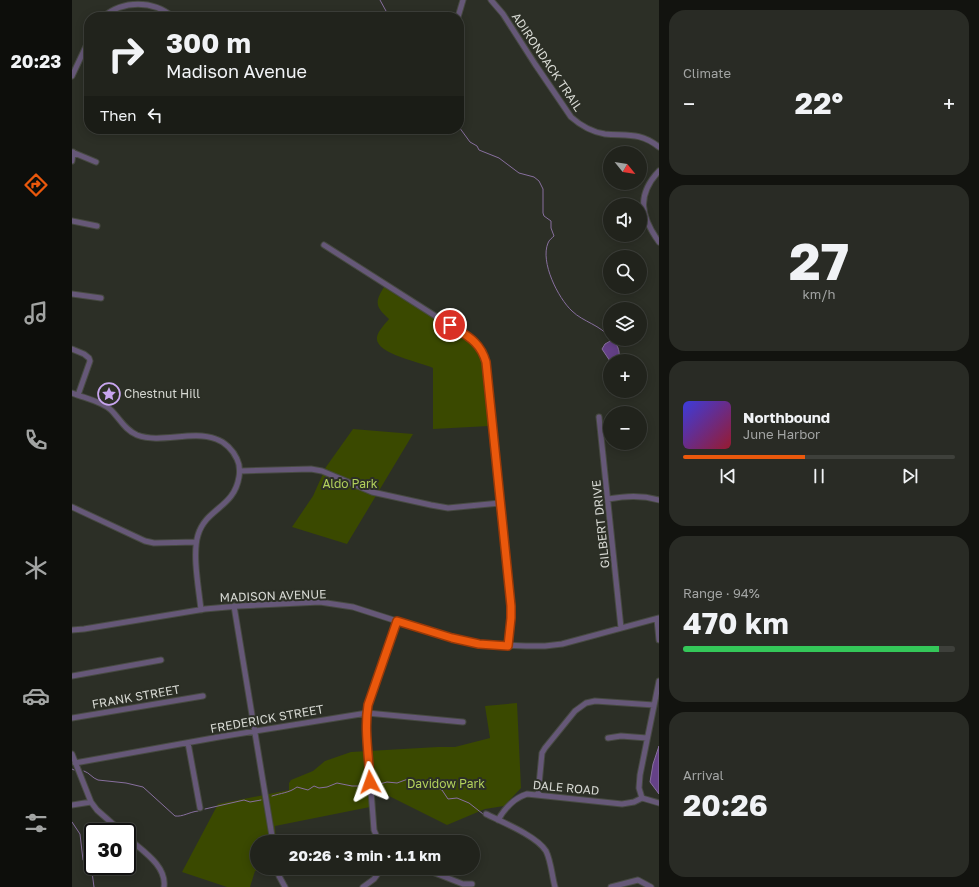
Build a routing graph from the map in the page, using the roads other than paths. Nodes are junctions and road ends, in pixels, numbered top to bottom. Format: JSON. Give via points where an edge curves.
{"nodes":[{"id":1,"x":463,"y":0,"type":"edge"},
{"id":2,"x":491,"y":0,"type":"edge"},
{"id":3,"x":110,"y":12,"type":"edge"},
{"id":4,"x":168,"y":12,"type":"edge"},
{"id":5,"x":459,"y":12,"type":"edge"},
{"id":6,"x":84,"y":50,"type":"edge"},
{"id":7,"x":72,"y":76,"type":"edge"},
{"id":8,"x":659,"y":147,"type":"edge"},
{"id":9,"x":73,"y":152,"type":"edge"},
{"id":10,"x":72,"y":161,"type":"edge"},
{"id":11,"x":96,"y":162,"type":"dead end"},
{"id":12,"x":659,"y":171,"type":"edge"},
{"id":13,"x":72,"y":221,"type":"edge"},
{"id":14,"x":97,"y":226,"type":"dead end"},
{"id":15,"x":659,"y":242,"type":"edge"},
{"id":16,"x":324,"y":245,"type":"dead end"},
{"id":17,"x":72,"y":294,"type":"edge"},
{"id":18,"x":101,"y":298,"type":"dead end"},
{"id":19,"x":72,"y":349,"type":"edge"},
{"id":20,"x":72,"y":393,"type":"edge"},
{"id":21,"x":78,"y":395,"type":"junction"},
{"id":22,"x":599,"y":417,"type":"dead end"},
{"id":23,"x":240,"y":471,"type":"junction"},
{"id":24,"x":608,"y":499,"type":"junction"},
{"id":25,"x":659,"y":500,"type":"edge"},
{"id":26,"x":500,"y":503,"type":"junction"},
{"id":27,"x":72,"y":507,"type":"edge"},
{"id":28,"x":196,"y":542,"type":"junction"},
{"id":29,"x":234,"y":606,"type":"junction"},
{"id":30,"x":201,"y":610,"type":"junction"},
{"id":31,"x":658,"y":619,"type":"edge"},
{"id":32,"x":397,"y":621,"type":"junction"},
{"id":33,"x":621,"y":628,"type":"junction"},
{"id":34,"x":72,"y":630,"type":"edge"},
{"id":35,"x":659,"y":640,"type":"edge"},
{"id":36,"x":508,"y":646,"type":"junction"},
{"id":37,"x":161,"y":660,"type":"dead end"},
{"id":38,"x":72,"y":676,"type":"edge"},
{"id":39,"x":659,"y":681,"type":"edge"},
{"id":40,"x":202,"y":696,"type":"dead end"},
{"id":41,"x":654,"y":705,"type":"junction"},
{"id":42,"x":367,"y":713,"type":"junction"},
{"id":43,"x":72,"y":718,"type":"edge"},
{"id":44,"x":463,"y":722,"type":"dead end"},
{"id":45,"x":255,"y":732,"type":"junction"},
{"id":46,"x":608,"y":738,"type":"dead end"},
{"id":47,"x":647,"y":738,"type":"junction"},
{"id":48,"x":188,"y":743,"type":"junction"},
{"id":49,"x":72,"y":754,"type":"edge"},
{"id":50,"x":76,"y":763,"type":"junction"},
{"id":51,"x":538,"y":795,"type":"junction"},
{"id":52,"x":642,"y":798,"type":"junction"},
{"id":53,"x":91,"y":802,"type":"junction"},
{"id":54,"x":659,"y":803,"type":"edge"},
{"id":55,"x":72,"y":805,"type":"edge"},
{"id":56,"x":200,"y":808,"type":"dead end"},
{"id":57,"x":486,"y":814,"type":"dead end"},
{"id":58,"x":498,"y":820,"type":"junction"},
{"id":59,"x":112,"y":823,"type":"edge"},
{"id":60,"x":272,"y":835,"type":"edge"},
{"id":61,"x":376,"y":835,"type":"edge"},
{"id":62,"x":136,"y":845,"type":"edge"},
{"id":63,"x":278,"y":875,"type":"edge"},
{"id":64,"x":377,"y":875,"type":"edge"},
{"id":65,"x":440,"y":875,"type":"edge"},
{"id":66,"x":472,"y":884,"type":"dead end"},
{"id":67,"x":164,"y":887,"type":"edge"},
{"id":68,"x":285,"y":887,"type":"edge"},
{"id":69,"x":363,"y":887,"type":"edge"},
{"id":70,"x":555,"y":887,"type":"edge"},
{"id":71,"x":611,"y":887,"type":"edge"},
{"id":72,"x":651,"y":887,"type":"edge"}],
"edges":[{"from":1,"to":5,"type":"street"},
{"from":2,"to":8,"type":"street","name":"ADIRONDACK TRAIL","via":[[576,122],[604,134],[639,136]]},
{"from":3,"to":4,"type":"street","via":[[116,7],[136,2],[148,3]]},
{"from":6,"to":7,"type":"street"},
{"from":9,"to":10,"type":"street"},
{"from":9,"to":11,"type":"street"},
{"from":12,"to":15,"type":"street","via":[[644,196],[646,222]]},
{"from":13,"to":14,"type":"street"},
{"from":16,"to":26,"type":"street","via":[[479,346],[486,362]]},
{"from":17,"to":18,"type":"street"},
{"from":19,"to":21,"type":"street","via":[[84,354],[90,361]]},
{"from":20,"to":21,"type":"street"},
{"from":21,"to":23,"type":"street","via":[[104,406],[126,428],[143,437],[209,436],[217,439],[232,450]]},
{"from":22,"to":24,"type":"street","name":"GILBERT DRIVE"},
{"from":23,"to":26,"type":"street","via":[[322,471],[372,492],[431,506],[448,508]]},
{"from":23,"to":28,"type":"street","via":[[234,493],[227,503],[209,517],[200,529]]},
{"from":24,"to":25,"type":"street","via":[[631,496]]},
{"from":24,"to":33,"type":"street","name":"GILBERT DRIVE"},
{"from":26,"to":36,"type":"street","via":[[511,606]]},
{"from":27,"to":28,"type":"street","via":[[145,541]]},
{"from":28,"to":30,"type":"street"},
{"from":29,"to":30,"type":"street","name":"MADISON AVENUE"},
{"from":29,"to":32,"type":"street","name":"MADISON AVENUE","via":[[320,602],[353,607]]},
{"from":29,"to":45,"type":"street"},
{"from":30,"to":34,"type":"street","name":"MADISON AVENUE"},
{"from":31,"to":33,"type":"street","name":"MADISON AVENUE"},
{"from":31,"to":35,"type":"street"},
{"from":32,"to":36,"type":"street","name":"MADISON AVENUE","via":[[479,644]]},
{"from":32,"to":42,"type":"street"},
{"from":33,"to":36,"type":"street","name":"MADISON AVENUE","via":[[562,644]]},
{"from":37,"to":38,"type":"street"},
{"from":39,"to":41,"type":"street"},
{"from":40,"to":43,"type":"street","name":"FRANK STREET"},
{"from":41,"to":47,"type":"street"},
{"from":41,"to":51,"type":"street","via":[[595,701],[586,703],[544,748]]},
{"from":42,"to":44,"type":"street","name":"FREDERICK STREET"},
{"from":42,"to":45,"type":"street","name":"FREDERICK STREET"},
{"from":42,"to":61,"type":"street"},
{"from":45,"to":48,"type":"street","name":"FREDERICK STREET"},
{"from":45,"to":60,"type":"street"},
{"from":46,"to":47,"type":"street"},
{"from":47,"to":52,"type":"street","via":[[639,782]]},
{"from":48,"to":50,"type":"street","name":"FREDERICK STREET"},
{"from":48,"to":56,"type":"street"},
{"from":49,"to":50,"type":"street"},
{"from":50,"to":53,"type":"street"},
{"from":51,"to":52,"type":"street","name":"DALE ROAD","via":[[622,804]]},
{"from":51,"to":58,"type":"street","name":"DALE ROAD","via":[[519,796],[503,811]]},
{"from":52,"to":54,"type":"street"},
{"from":53,"to":55,"type":"street"},
{"from":53,"to":59,"type":"street"},
{"from":57,"to":58,"type":"street"},
{"from":58,"to":70,"type":"street","via":[[542,845],[547,853]]},
{"from":62,"to":67,"type":"street","via":[[161,871]]},
{"from":63,"to":68,"type":"street"},
{"from":64,"to":69,"type":"street"},
{"from":65,"to":66,"type":"street","via":[[463,884]]},
{"from":71,"to":72,"type":"street","via":[[638,880]]}]}
